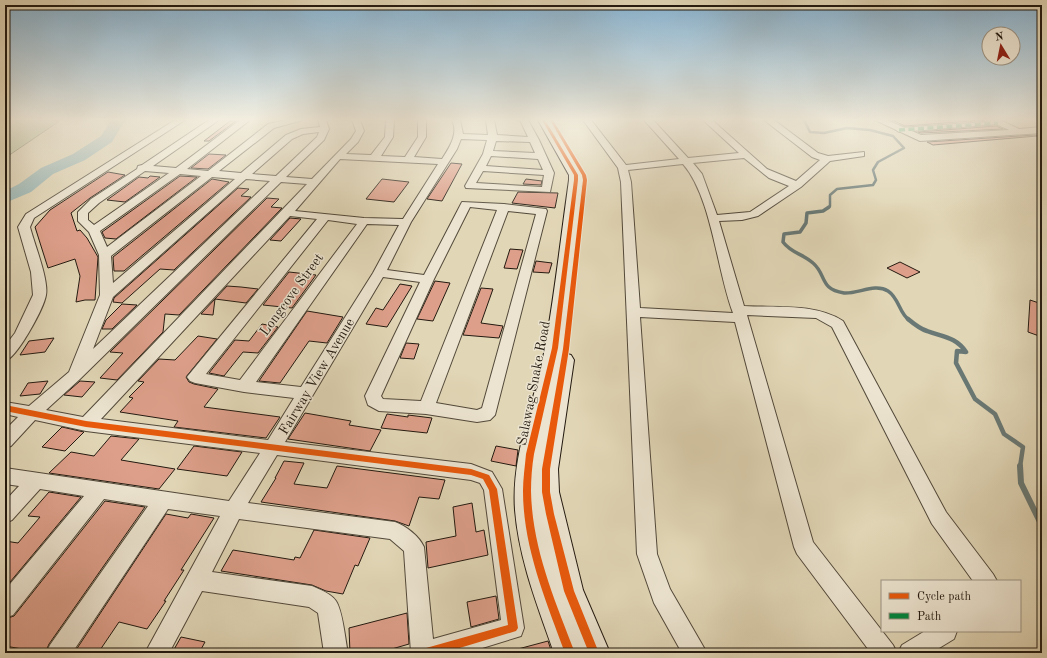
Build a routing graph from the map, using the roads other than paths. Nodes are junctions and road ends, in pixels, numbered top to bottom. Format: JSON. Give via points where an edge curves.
{"nodes":[{"id":1,"x":134,"y":151,"type":"edge"},
{"id":2,"x":169,"y":151,"type":"edge"},
{"id":3,"x":205,"y":151,"type":"edge"},
{"id":4,"x":240,"y":151,"type":"edge"},
{"id":5,"x":274,"y":151,"type":"edge"},
{"id":6,"x":308,"y":151,"type":"edge"},
{"id":7,"x":344,"y":151,"type":"edge"},
{"id":8,"x":380,"y":151,"type":"edge"},
{"id":9,"x":414,"y":151,"type":"edge"},
{"id":10,"x":452,"y":151,"type":"edge"},
{"id":11,"x":544,"y":151,"type":"edge"},
{"id":12,"x":561,"y":151,"type":"edge"},
{"id":13,"x":564,"y":151,"type":"edge"},
{"id":14,"x":610,"y":151,"type":"edge"},
{"id":15,"x":677,"y":151,"type":"edge"},
{"id":16,"x":741,"y":151,"type":"edge"},
{"id":17,"x":809,"y":151,"type":"edge"},
{"id":18,"x":487,"y":153,"type":"joint"},
{"id":19,"x":861,"y":154,"type":"dead end"},
{"id":20,"x":746,"y":155,"type":"junction"},
{"id":21,"x":338,"y":156,"type":"junction"},
{"id":22,"x":541,"y":156,"type":"junction"},
{"id":23,"x":373,"y":159,"type":"junction"},
{"id":24,"x":827,"y":159,"type":"junction"},
{"id":25,"x":407,"y":160,"type":"junction"},
{"id":26,"x":687,"y":161,"type":"junction"},
{"id":27,"x":444,"y":162,"type":"junction"},
{"id":28,"x":110,"y":166,"type":"junction"},
{"id":29,"x":142,"y":168,"type":"junction"},
{"id":30,"x":480,"y":168,"type":"junction"},
{"id":31,"x":623,"y":168,"type":"junction"},
{"id":32,"x":178,"y":171,"type":"junction"},
{"id":33,"x":548,"y":173,"type":"junction"},
{"id":34,"x":210,"y":174,"type":"junction"},
{"id":35,"x":245,"y":176,"type":"junction"},
{"id":36,"x":278,"y":179,"type":"junction"},
{"id":37,"x":314,"y":182,"type":"junction"},
{"id":38,"x":797,"y":185,"type":"junction"},
{"id":39,"x":504,"y":207,"type":"junction"},
{"id":40,"x":286,"y":213,"type":"junction"},
{"id":41,"x":325,"y":217,"type":"junction"},
{"id":42,"x":713,"y":218,"type":"junction"},
{"id":43,"x":364,"y":221,"type":"junction"},
{"id":44,"x":406,"y":222,"type":"junction"},
{"id":45,"x":94,"y":230,"type":"junction"},
{"id":46,"x":106,"y":255,"type":"junction"},
{"id":47,"x":379,"y":273,"type":"junction"},
{"id":48,"x":428,"y":279,"type":"junction"},
{"id":49,"x":107,"y":295,"type":"junction"},
{"id":50,"x":633,"y":312,"type":"junction"},
{"id":51,"x":739,"y":314,"type":"junction"},
{"id":52,"x":5,"y":356,"type":"edge"},
{"id":53,"x":74,"y":375,"type":"junction"},
{"id":54,"x":244,"y":386,"type":"junction"},
{"id":55,"x":305,"y":393,"type":"junction"},
{"id":56,"x":5,"y":408,"type":"edge"},
{"id":57,"x":426,"y":408,"type":"junction"},
{"id":58,"x":33,"y":412,"type":"junction"},
{"id":59,"x":86,"y":424,"type":"junction"},
{"id":60,"x":5,"y":442,"type":"edge"},
{"id":61,"x":272,"y":447,"type":"junction"},
{"id":62,"x":5,"y":476,"type":"edge"},
{"id":63,"x":36,"y":481,"type":"junction"},
{"id":64,"x":100,"y":490,"type":"junction"},
{"id":65,"x":163,"y":500,"type":"junction"},
{"id":66,"x":234,"y":510,"type":"junction"},
{"id":67,"x":5,"y":514,"type":"edge"},
{"id":68,"x":196,"y":580,"type":"junction"},
{"id":69,"x":985,"y":580,"type":"edge"},
{"id":70,"x":5,"y":607,"type":"edge"},
{"id":71,"x":944,"y":632,"type":"edge"},
{"id":72,"x":58,"y":653,"type":"edge"},
{"id":73,"x":156,"y":653,"type":"edge"},
{"id":74,"x":336,"y":653,"type":"edge"},
{"id":75,"x":424,"y":653,"type":"edge"},
{"id":76,"x":570,"y":653,"type":"edge"},
{"id":77,"x":594,"y":653,"type":"edge"},
{"id":78,"x":695,"y":653,"type":"edge"},
{"id":79,"x":885,"y":653,"type":"edge"},
{"id":80,"x":910,"y":653,"type":"edge"}],
"edges":[{"from":1,"to":28,"type":"street"},
{"from":2,"to":29,"type":"street"},
{"from":3,"to":32,"type":"street"},
{"from":4,"to":34,"type":"street"},
{"from":5,"to":35,"type":"street"},
{"from":6,"to":36,"type":"street"},
{"from":7,"to":21,"type":"street"},
{"from":8,"to":23,"type":"street"},
{"from":9,"to":25,"type":"street"},
{"from":10,"to":27,"type":"street","name":"Fairway View Avenue"},
{"from":11,"to":22,"type":"street"},
{"from":12,"to":76,"type":"main road","name":"Salawag Snake Road","via":[[576,175],[576,180],[554,349],[528,468],[527,491],[536,552],[548,595]]},
{"from":13,"to":77,"type":"main road","name":"Salawag Snake Road","via":[[584,175],[585,180],[566,349],[546,469],[546,492],[569,591]]},
{"from":14,"to":31,"type":"street"},
{"from":15,"to":26,"type":"street"},
{"from":16,"to":20,"type":"street"},
{"from":17,"to":24,"type":"street"},
{"from":18,"to":22,"type":"street"},
{"from":18,"to":30,"type":"street"},
{"from":19,"to":24,"type":"street"},
{"from":20,"to":26,"type":"street"},
{"from":20,"to":38,"type":"street","via":[[772,176]]},
{"from":21,"to":23,"type":"street"},
{"from":21,"to":37,"type":"street"},
{"from":22,"to":33,"type":"street"},
{"from":23,"to":25,"type":"street"},
{"from":24,"to":38,"type":"street"},
{"from":25,"to":27,"type":"street"},
{"from":26,"to":31,"type":"street"},
{"from":26,"to":42,"type":"street","via":[[697,174]]},
{"from":27,"to":44,"type":"street","name":"Fairway View Avenue"},
{"from":28,"to":29,"type":"street"},
{"from":28,"to":52,"type":"street","via":[[30,216],[24,227],[37,272],[40,295],[21,335]]},
{"from":29,"to":32,"type":"street"},
{"from":29,"to":45,"type":"street","via":[[82,212],[83,221]]},
{"from":30,"to":33,"type":"street"},
{"from":30,"to":33,"type":"street","via":[[470,186],[546,190]]},
{"from":31,"to":50,"type":"street","via":[[626,182]]},
{"from":32,"to":34,"type":"street"},
{"from":32,"to":45,"type":"street"},
{"from":34,"to":35,"type":"street"},
{"from":34,"to":46,"type":"street"},
{"from":35,"to":36,"type":"street"},
{"from":35,"to":49,"type":"street"},
{"from":36,"to":37,"type":"street"},
{"from":36,"to":53,"type":"street"},
{"from":37,"to":40,"type":"street"},
{"from":38,"to":42,"type":"street","via":[[754,214]]},
{"from":39,"to":48,"type":"street","via":[[469,204],[464,206]]},
{"from":39,"to":57,"type":"street"},
{"from":39,"to":57,"type":"street","via":[[542,211],[489,411],[484,416],[476,416]]},
{"from":40,"to":41,"type":"street"},
{"from":40,"to":59,"type":"street"},
{"from":41,"to":43,"type":"street"},
{"from":41,"to":54,"type":"street","via":[[195,378]]},
{"from":42,"to":51,"type":"street"},
{"from":43,"to":44,"type":"street"},
{"from":43,"to":54,"type":"street","name":"Longcove Street"},
{"from":44,"to":47,"type":"street","name":"Fairway View Avenue"},
{"from":45,"to":46,"type":"street"},
{"from":46,"to":49,"type":"street"},
{"from":47,"to":48,"type":"street"},
{"from":47,"to":55,"type":"street","name":"Fairway View Avenue"},
{"from":48,"to":57,"type":"street","via":[[373,396],[379,405]]},
{"from":49,"to":53,"type":"street"},
{"from":50,"to":51,"type":"street"},
{"from":50,"to":78,"type":"street","via":[[647,554],[662,595]]},
{"from":51,"to":69,"type":"street","via":[[816,314],[838,324],[939,518]]},
{"from":51,"to":79,"type":"street","via":[[804,547]]},
{"from":53,"to":58,"type":"street"},
{"from":54,"to":55,"type":"street"},
{"from":55,"to":61,"type":"street","name":"Fairway View Avenue"},
{"from":56,"to":58,"type":"street"},
{"from":58,"to":59,"type":"street"},
{"from":58,"to":60,"type":"street"},
{"from":59,"to":61,"type":"street"},
{"from":61,"to":66,"type":"street","name":"Fairway View Avenue"},
{"from":61,"to":75,"type":"street","via":[[471,472],[486,477],[493,489],[513,628]]},
{"from":62,"to":63,"type":"street"},
{"from":63,"to":64,"type":"street"},
{"from":63,"to":67,"type":"street"},
{"from":64,"to":65,"type":"street"},
{"from":64,"to":70,"type":"street"},
{"from":65,"to":66,"type":"street"},
{"from":65,"to":72,"type":"street"},
{"from":66,"to":68,"type":"street","name":"Fairway View Avenue"},
{"from":66,"to":75,"type":"street","via":[[395,531],[414,547]]},
{"from":68,"to":73,"type":"street","name":"Fairway View Avenue"},
{"from":68,"to":74,"type":"street","via":[[312,597],[328,607]]},
{"from":71,"to":80,"type":"street"}]}
